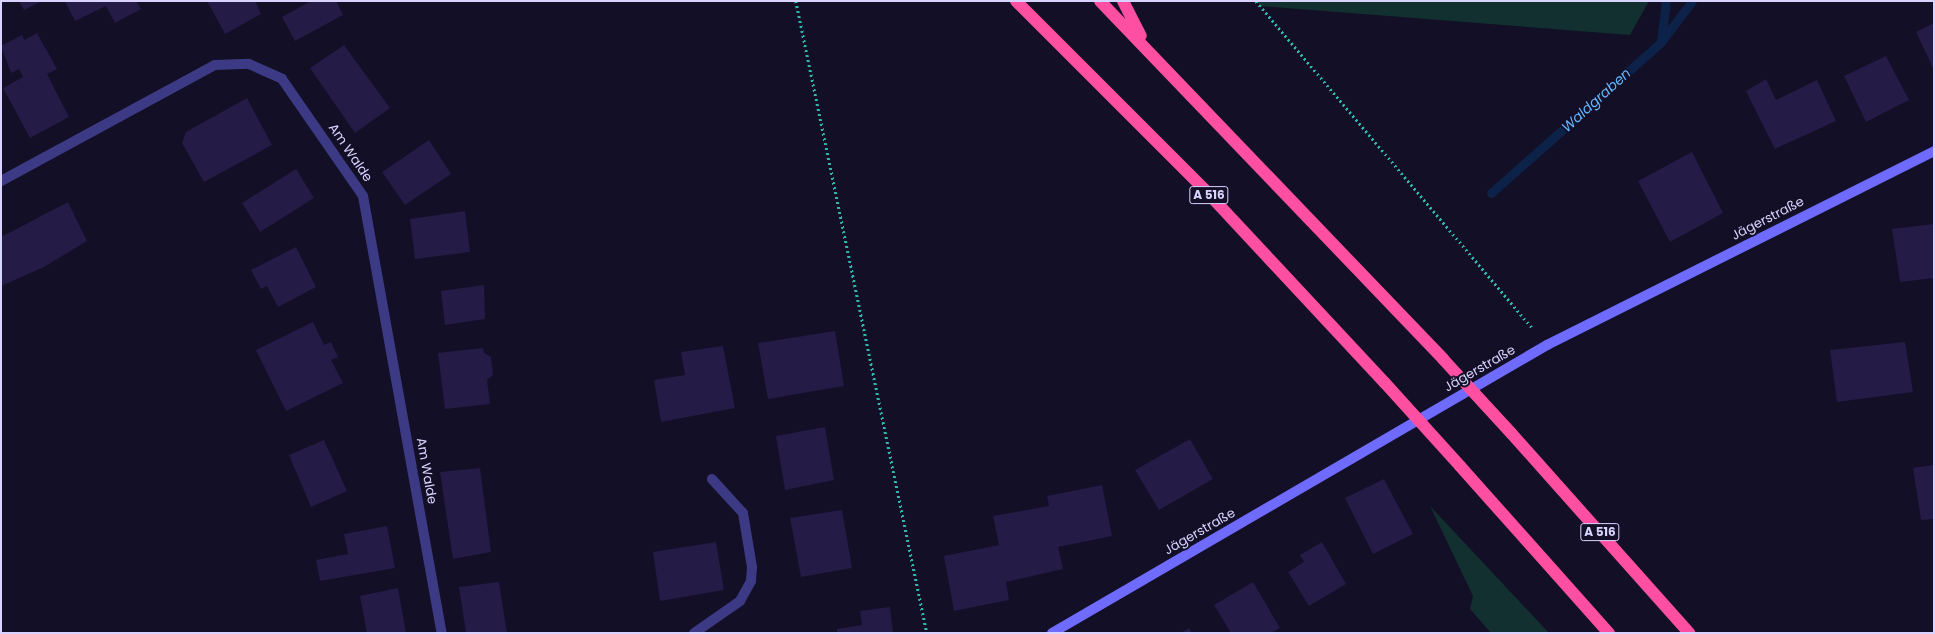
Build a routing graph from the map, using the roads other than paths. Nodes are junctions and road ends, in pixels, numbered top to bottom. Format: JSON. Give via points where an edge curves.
{"nodes":[{"id":1,"x":1010,"y":1,"type":"edge"},
{"id":2,"x":1016,"y":1,"type":"edge"},
{"id":3,"x":1100,"y":1,"type":"edge"},
{"id":4,"x":1123,"y":1,"type":"edge"},
{"id":5,"x":1027,"y":12,"type":"junction"},
{"id":6,"x":1146,"y":46,"type":"junction"},
{"id":7,"x":1934,"y":151,"type":"edge"},
{"id":8,"x":1,"y":181,"type":"edge"},
{"id":9,"x":712,"y":479,"type":"dead end"},
{"id":10,"x":442,"y":633,"type":"edge"},
{"id":11,"x":694,"y":633,"type":"edge"},
{"id":12,"x":1052,"y":633,"type":"edge"},
{"id":13,"x":1609,"y":633,"type":"edge"},
{"id":14,"x":1689,"y":633,"type":"edge"}],
"edges":[{"from":1,"to":5,"type":"highway"},
{"from":2,"to":5,"type":"highway","number":"A 516"},
{"from":3,"to":6,"type":"highway","number":"A 516"},
{"from":4,"to":6,"type":"highway"},
{"from":5,"to":13,"type":"highway","number":"A 516","bridge":true,"via":[[1205,190],[1385,383]]},
{"from":6,"to":14,"type":"highway","number":"A 516","bridge":true,"via":[[1443,359]]},
{"from":7,"to":12,"type":"street","name":"Jägerstraße","via":[[1547,345]]},
{"from":8,"to":10,"type":"street","name":"Am Walde","via":[[215,65],[249,64],[282,79],[363,196]]},
{"from":9,"to":11,"type":"street","via":[[743,513],[752,567],[751,581],[740,601]]}]}
